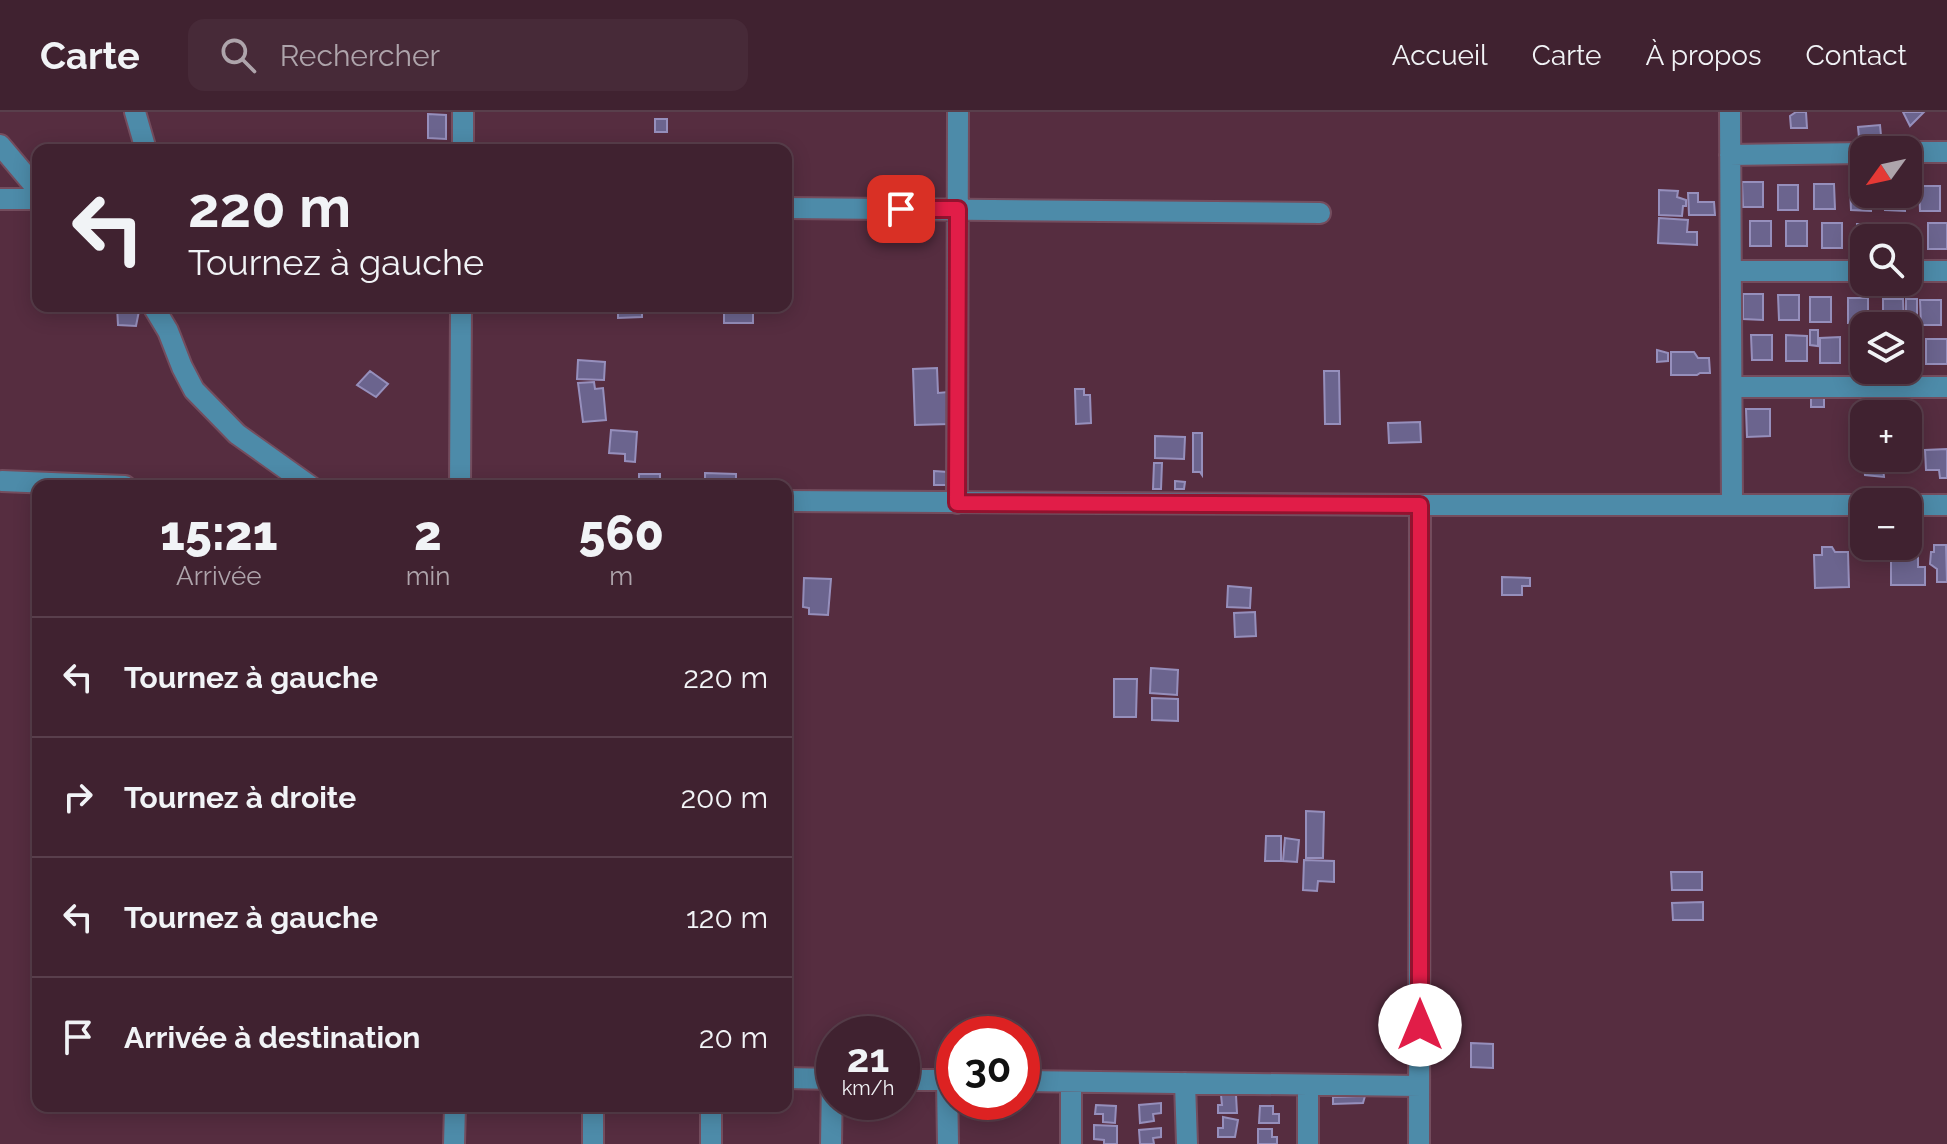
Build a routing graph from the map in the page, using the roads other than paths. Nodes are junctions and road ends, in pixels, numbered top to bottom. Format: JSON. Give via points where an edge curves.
{"nodes":[{"id":1,"x":135,"y":112,"type":"edge"},
{"id":2,"x":463,"y":112,"type":"edge"},
{"id":3,"x":958,"y":112,"type":"edge"},
{"id":4,"x":1730,"y":112,"type":"edge"},
{"id":5,"x":144,"y":144,"type":"edge"},
{"id":6,"x":463,"y":144,"type":"edge"},
{"id":7,"x":0,"y":145,"type":"edge"},
{"id":8,"x":1922,"y":152,"type":"edge"},
{"id":9,"x":1947,"y":152,"type":"edge"},
{"id":10,"x":1850,"y":153,"type":"edge"},
{"id":11,"x":1730,"y":155,"type":"junction"},
{"id":12,"x":32,"y":183,"type":"edge"},
{"id":13,"x":0,"y":199,"type":"edge"},
{"id":14,"x":32,"y":199,"type":"edge"},
{"id":15,"x":792,"y":208,"type":"edge"},
{"id":16,"x":958,"y":209,"type":"junction"},
{"id":17,"x":1320,"y":213,"type":"dead end"},
{"id":18,"x":1731,"y":271,"type":"junction"},
{"id":19,"x":1850,"y":271,"type":"edge"},
{"id":20,"x":1922,"y":271,"type":"edge"},
{"id":21,"x":1947,"y":271,"type":"edge"},
{"id":22,"x":157,"y":312,"type":"edge"},
{"id":23,"x":461,"y":312,"type":"edge"},
{"id":24,"x":1732,"y":387,"type":"junction"},
{"id":25,"x":1947,"y":387,"type":"edge"},
{"id":26,"x":302,"y":480,"type":"edge"},
{"id":27,"x":460,"y":480,"type":"edge"},
{"id":28,"x":2,"y":481,"type":"dead end"},
{"id":29,"x":32,"y":482,"type":"edge"},
{"id":30,"x":792,"y":501,"type":"edge"},
{"id":31,"x":957,"y":503,"type":"junction"},
{"id":32,"x":1732,"y":504,"type":"junction"},
{"id":33,"x":1420,"y":505,"type":"junction"},
{"id":34,"x":1850,"y":505,"type":"edge"},
{"id":35,"x":1922,"y":505,"type":"edge"},
{"id":36,"x":1947,"y":505,"type":"edge"},
{"id":37,"x":792,"y":1078,"type":"edge"},
{"id":38,"x":816,"y":1079,"type":"edge"},
{"id":39,"x":1040,"y":1081,"type":"edge"},
{"id":40,"x":1071,"y":1082,"type":"junction"},
{"id":41,"x":1185,"y":1083,"type":"junction"},
{"id":42,"x":1308,"y":1085,"type":"junction"},
{"id":43,"x":1419,"y":1086,"type":"junction"},
{"id":44,"x":455,"y":1112,"type":"edge"},
{"id":45,"x":593,"y":1112,"type":"edge"},
{"id":46,"x":711,"y":1112,"type":"edge"},
{"id":47,"x":832,"y":1120,"type":"edge"},
{"id":48,"x":949,"y":1120,"type":"edge"},
{"id":49,"x":454,"y":1144,"type":"edge"},
{"id":50,"x":593,"y":1144,"type":"edge"},
{"id":51,"x":711,"y":1144,"type":"edge"},
{"id":52,"x":831,"y":1144,"type":"edge"},
{"id":53,"x":948,"y":1144,"type":"edge"},
{"id":54,"x":1071,"y":1144,"type":"edge"},
{"id":55,"x":1187,"y":1144,"type":"edge"},
{"id":56,"x":1308,"y":1144,"type":"edge"},
{"id":57,"x":1419,"y":1144,"type":"edge"}],
"edges":[{"from":1,"to":5,"type":"street"},
{"from":2,"to":6,"type":"street"},
{"from":3,"to":16,"type":"street"},
{"from":4,"to":11,"type":"street"},
{"from":7,"to":12,"type":"street"},
{"from":8,"to":9,"type":"street"},
{"from":10,"to":11,"type":"street"},
{"from":11,"to":18,"type":"street"},
{"from":13,"to":14,"type":"street"},
{"from":15,"to":16,"type":"street"},
{"from":16,"to":17,"type":"street"},
{"from":16,"to":31,"type":"street"},
{"from":18,"to":19,"type":"street"},
{"from":18,"to":24,"type":"street"},
{"from":20,"to":21,"type":"street"},
{"from":22,"to":26,"type":"street","via":[[194,390],[237,434]]},
{"from":23,"to":27,"type":"street"},
{"from":24,"to":25,"type":"street"},
{"from":24,"to":32,"type":"street"},
{"from":28,"to":29,"type":"street"},
{"from":30,"to":31,"type":"street"},
{"from":31,"to":33,"type":"street"},
{"from":32,"to":33,"type":"street"},
{"from":32,"to":34,"type":"street"},
{"from":33,"to":43,"type":"street"},
{"from":35,"to":36,"type":"street"},
{"from":37,"to":38,"type":"street"},
{"from":39,"to":40,"type":"street"},
{"from":40,"to":41,"type":"street"},
{"from":40,"to":54,"type":"street"},
{"from":41,"to":42,"type":"street"},
{"from":41,"to":55,"type":"street"},
{"from":42,"to":43,"type":"street"},
{"from":42,"to":56,"type":"street"},
{"from":43,"to":57,"type":"street"},
{"from":44,"to":49,"type":"street"},
{"from":45,"to":50,"type":"street"},
{"from":46,"to":51,"type":"street"},
{"from":47,"to":52,"type":"street"},
{"from":48,"to":53,"type":"street"}]}
